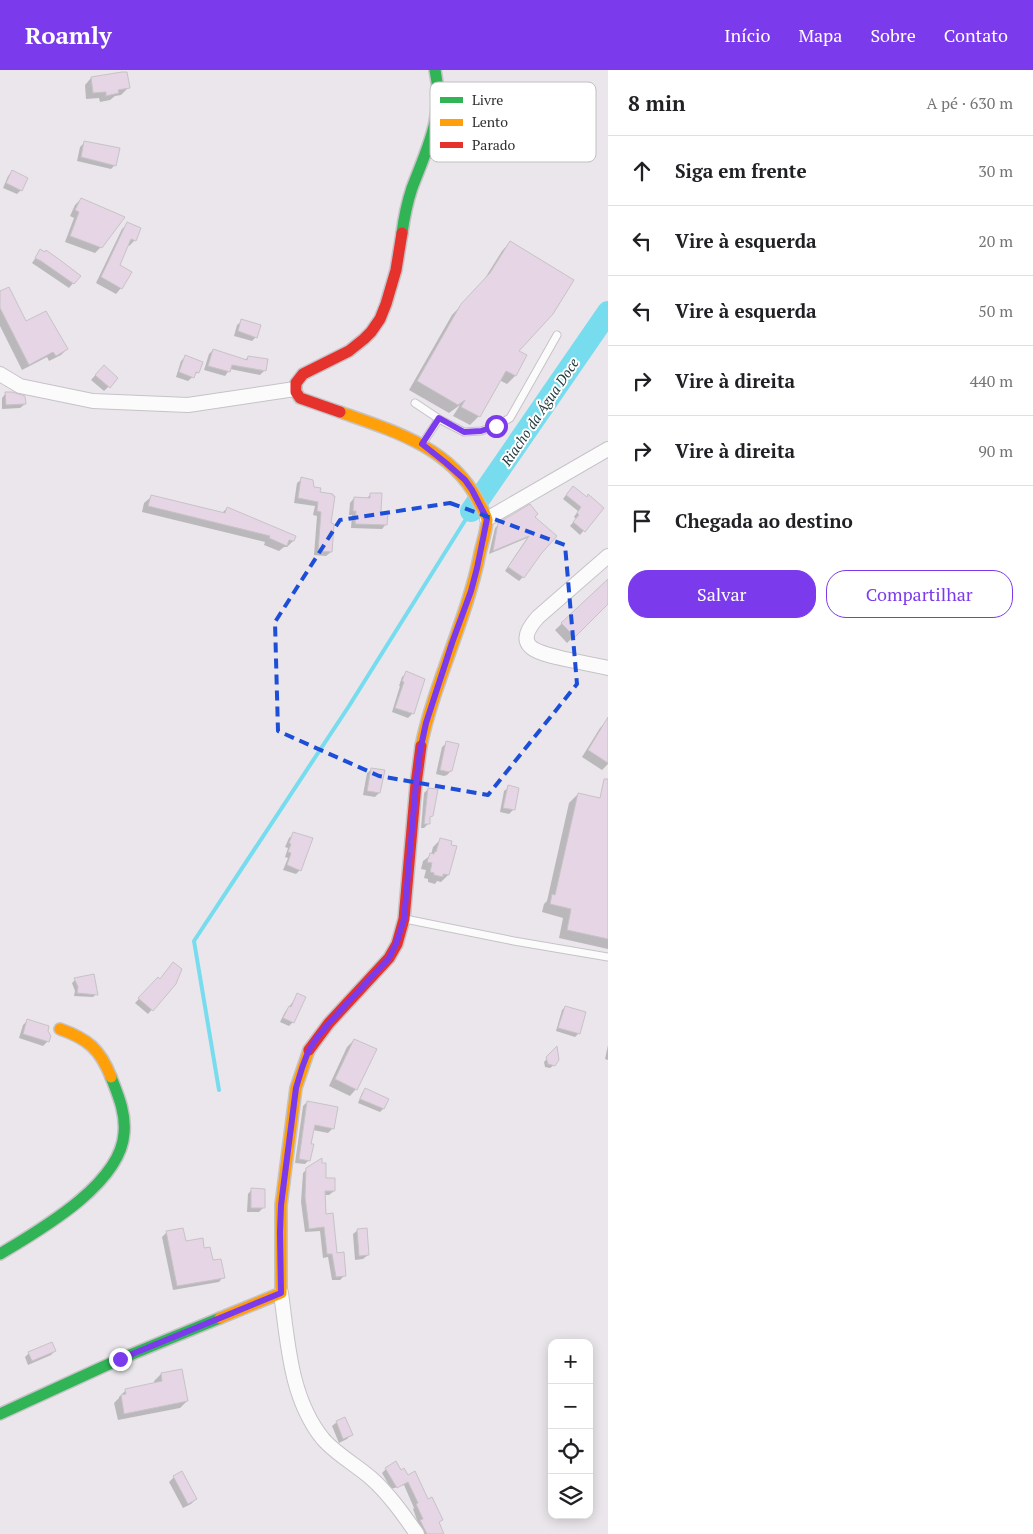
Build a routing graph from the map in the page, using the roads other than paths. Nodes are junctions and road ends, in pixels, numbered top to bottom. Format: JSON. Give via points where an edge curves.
{"nodes":[{"id":1,"x":430,"y":146,"type":"edge"},
{"id":2,"x":557,"y":335,"type":"dead end"},
{"id":3,"x":0,"y":374,"type":"edge"},
{"id":4,"x":294,"y":389,"type":"junction"},
{"id":5,"x":415,"y":403,"type":"dead end"},
{"id":6,"x":439,"y":418,"type":"junction"},
{"id":7,"x":422,"y":444,"type":"junction"},
{"id":8,"x":608,"y":449,"type":"edge"},
{"id":9,"x":487,"y":519,"type":"junction"},
{"id":10,"x":608,"y":556,"type":"edge"},
{"id":11,"x":608,"y":668,"type":"edge"},
{"id":12,"x":404,"y":919,"type":"junction"},
{"id":13,"x":608,"y":957,"type":"edge"},
{"id":14,"x":60,"y":1029,"type":"dead end"},
{"id":15,"x":0,"y":1254,"type":"edge"},
{"id":16,"x":281,"y":1293,"type":"junction"},
{"id":17,"x":0,"y":1414,"type":"edge"},
{"id":18,"x":417,"y":1534,"type":"edge"}],
"edges":[{"from":1,"to":4,"type":"street","via":[[408,203],[383,315],[362,342],[304,374],[297,379]]},
{"from":2,"to":6,"type":"lane","via":[[510,418],[481,431],[464,432]]},
{"from":3,"to":4,"type":"street","via":[[20,386],[93,401],[188,405]]},
{"from":4,"to":7,"type":"street","via":[[300,398]]},
{"from":5,"to":6,"type":"lane"},
{"from":6,"to":7,"type":"lane"},
{"from":7,"to":9,"type":"street","via":[[465,480]]},
{"from":8,"to":9,"type":"street"},
{"from":9,"to":12,"type":"street","via":[[471,591],[426,723],[420,751]]},
{"from":10,"to":11,"type":"street","via":[[538,617],[527,631],[527,642],[532,649]]},
{"from":12,"to":13,"type":"lane"},
{"from":12,"to":16,"type":"street","via":[[389,958],[316,1039],[302,1068],[296,1088],[281,1205]]},
{"from":14,"to":15,"type":"street","via":[[91,1044],[102,1059],[124,1113],[123,1146],[111,1169],[84,1196],[45,1226]]},
{"from":16,"to":17,"type":"street","via":[[120,1359]]},
{"from":16,"to":18,"type":"street","via":[[296,1388],[308,1416],[325,1441],[371,1478],[395,1503]]}]}
